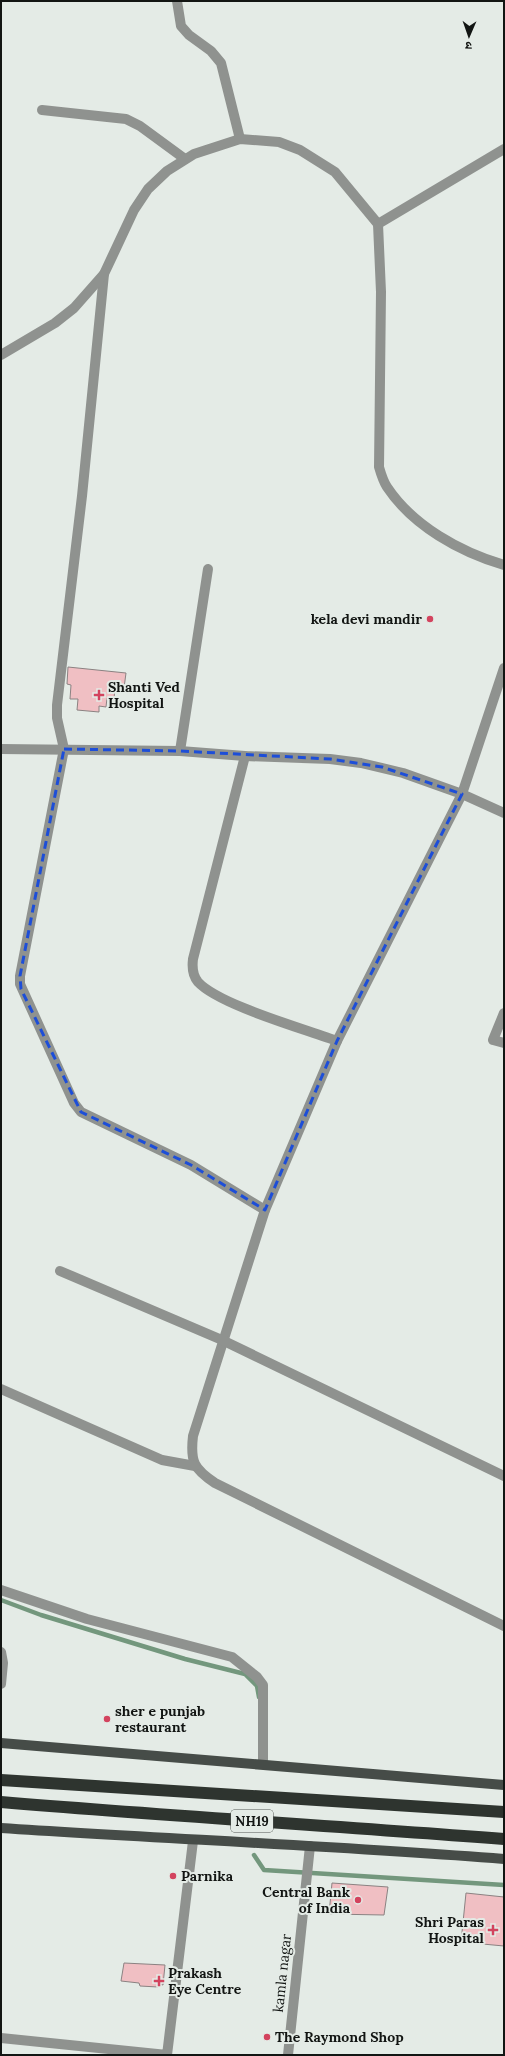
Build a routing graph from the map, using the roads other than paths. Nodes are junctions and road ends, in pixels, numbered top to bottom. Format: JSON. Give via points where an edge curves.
{"nodes":[{"id":1,"x":177,"y":1,"type":"edge"},
{"id":2,"x":42,"y":110,"type":"dead end"},
{"id":3,"x":240,"y":139,"type":"junction"},
{"id":4,"x":504,"y":149,"type":"edge"},
{"id":5,"x":185,"y":159,"type":"junction"},
{"id":6,"x":378,"y":224,"type":"junction"},
{"id":7,"x":104,"y":274,"type":"junction"},
{"id":8,"x":1,"y":355,"type":"edge"},
{"id":9,"x":504,"y":565,"type":"edge"},
{"id":10,"x":208,"y":569,"type":"dead end"},
{"id":11,"x":504,"y":668,"type":"edge"},
{"id":12,"x":1,"y":749,"type":"edge"},
{"id":13,"x":64,"y":749,"type":"junction"},
{"id":14,"x":180,"y":750,"type":"junction"},
{"id":15,"x":245,"y":756,"type":"junction"},
{"id":16,"x":462,"y":794,"type":"junction"},
{"id":17,"x":504,"y":813,"type":"edge"},
{"id":18,"x":504,"y":1013,"type":"edge"},
{"id":19,"x":337,"y":1041,"type":"junction"},
{"id":20,"x":504,"y":1042,"type":"edge"},
{"id":21,"x":265,"y":1210,"type":"junction"},
{"id":22,"x":60,"y":1271,"type":"dead end"},
{"id":23,"x":222,"y":1340,"type":"junction"},
{"id":24,"x":1,"y":1389,"type":"edge"},
{"id":25,"x":195,"y":1466,"type":"junction"},
{"id":26,"x":504,"y":1476,"type":"edge"},
{"id":27,"x":1,"y":1590,"type":"edge"},
{"id":28,"x":504,"y":1626,"type":"edge"},
{"id":29,"x":1,"y":1652,"type":"edge"},
{"id":30,"x":1,"y":1684,"type":"edge"},
{"id":31,"x":1,"y":1743,"type":"edge"},
{"id":32,"x":263,"y":1764,"type":"junction"},
{"id":33,"x":1,"y":1780,"type":"edge"},
{"id":34,"x":504,"y":1785,"type":"edge"},
{"id":35,"x":1,"y":1802,"type":"edge"},
{"id":36,"x":504,"y":1812,"type":"edge"},
{"id":37,"x":1,"y":1828,"type":"edge"},
{"id":38,"x":504,"y":1839,"type":"edge"},
{"id":39,"x":194,"y":1841,"type":"junction"},
{"id":40,"x":310,"y":1846,"type":"junction"},
{"id":41,"x":504,"y":1859,"type":"edge"},
{"id":42,"x":1,"y":2038,"type":"edge"},
{"id":43,"x":288,"y":2055,"type":"edge"}],
"edges":[{"from":1,"to":3,"type":"street","via":[[181,26],[189,35],[211,50],[221,63]]},
{"from":2,"to":5,"type":"street","via":[[126,119],[140,126]]},
{"from":3,"to":5,"type":"street"},
{"from":3,"to":6,"type":"street","via":[[279,142],[321,162],[335,172]]},
{"from":4,"to":6,"type":"street"},
{"from":5,"to":7,"type":"street","via":[[167,171],[148,189],[134,210]]},
{"from":6,"to":9,"type":"street","via":[[381,292],[378,467],[387,487],[413,516],[447,542]]},
{"from":7,"to":8,"type":"street","via":[[74,308],[55,323]]},
{"from":7,"to":13,"type":"street","via":[[82,496],[57,705],[57,718]]},
{"from":10,"to":14,"type":"street"},
{"from":11,"to":16,"type":"street"},
{"from":12,"to":13,"type":"street"},
{"from":13,"to":14,"type":"street"},
{"from":13,"to":21,"type":"street","via":[[20,976],[21,989],[74,1103],[81,1112],[191,1165]]},
{"from":14,"to":15,"type":"street"},
{"from":15,"to":16,"type":"street","via":[[330,759],[361,763],[403,773]]},
{"from":15,"to":19,"type":"street","via":[[193,959],[194,975],[208,990],[230,1002]]},
{"from":16,"to":17,"type":"street"},
{"from":16,"to":19,"type":"street"},
{"from":18,"to":20,"type":"street","via":[[493,1040]]},
{"from":19,"to":21,"type":"street"},
{"from":21,"to":23,"type":"street"},
{"from":22,"to":23,"type":"street"},
{"from":23,"to":25,"type":"street","via":[[193,1436]]},
{"from":23,"to":26,"type":"street"},
{"from":24,"to":25,"type":"street","via":[[162,1460]]},
{"from":25,"to":28,"type":"street","via":[[215,1483]]},
{"from":27,"to":32,"type":"street","via":[[87,1619],[232,1658],[257,1676],[262,1685]]},
{"from":29,"to":30,"type":"street"},
{"from":31,"to":32,"type":"main road"},
{"from":32,"to":34,"type":"main road"},
{"from":33,"to":36,"type":"highway","number":"NH19"},
{"from":35,"to":38,"type":"highway","number":"NH19"},
{"from":37,"to":39,"type":"main road"},
{"from":39,"to":40,"type":"main road"},
{"from":39,"to":42,"type":"street","via":[[167,2055]]},
{"from":40,"to":41,"type":"main road"},
{"from":40,"to":43,"type":"street","name":"kamla nagar"}]}
